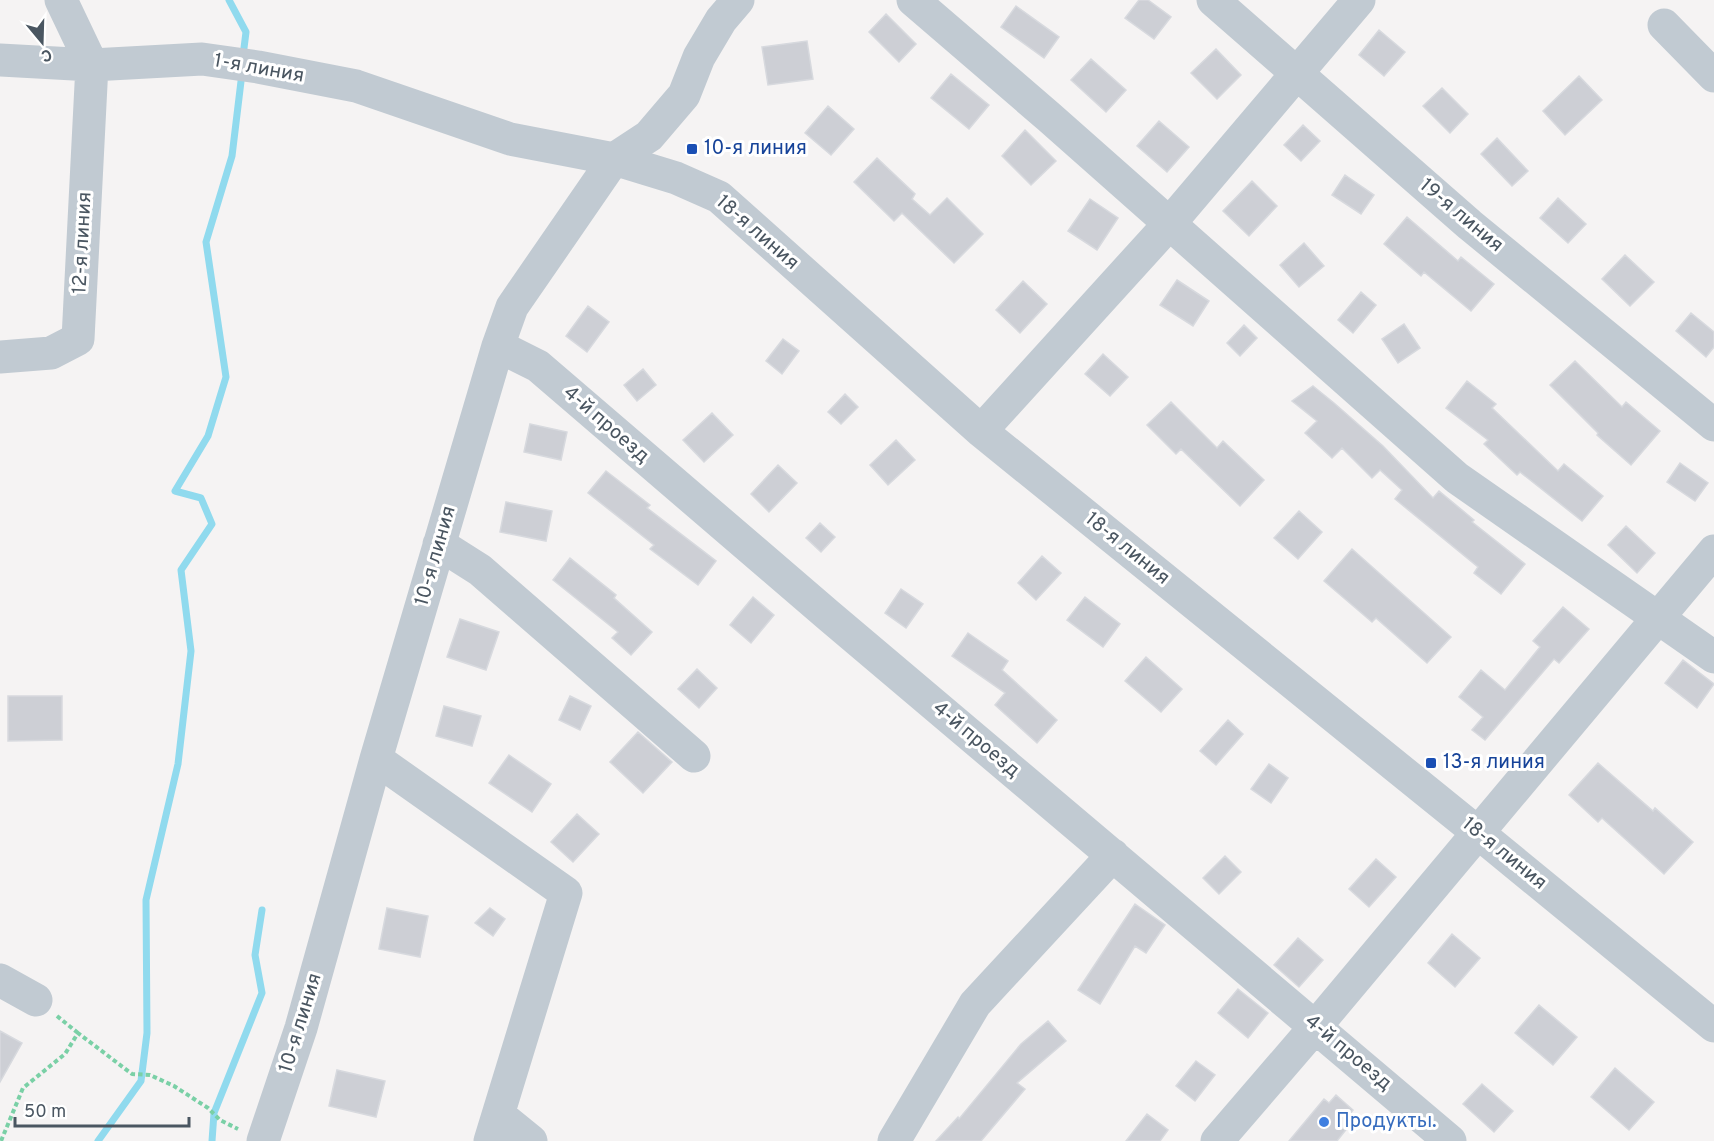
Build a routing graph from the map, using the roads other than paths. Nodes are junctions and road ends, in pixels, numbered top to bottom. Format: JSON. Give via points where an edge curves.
{"nodes":[{"id":1,"x":61,"y":0,"type":"edge"},
{"id":2,"x":738,"y":0,"type":"edge"},
{"id":3,"x":913,"y":0,"type":"edge"},
{"id":4,"x":1213,"y":0,"type":"edge"},
{"id":5,"x":1359,"y":0,"type":"edge"},
{"id":6,"x":1664,"y":25,"type":"dead end"},
{"id":7,"x":0,"y":60,"type":"edge"},
{"id":8,"x":92,"y":65,"type":"junction"},
{"id":9,"x":1297,"y":74,"type":"junction"},
{"id":10,"x":1714,"y":76,"type":"edge"},
{"id":11,"x":510,"y":139,"type":"joint"},
{"id":12,"x":614,"y":159,"type":"junction"},
{"id":13,"x":1170,"y":223,"type":"junction"},
{"id":14,"x":498,"y":346,"type":"junction"},
{"id":15,"x":0,"y":357,"type":"edge"},
{"id":16,"x":1714,"y":426,"type":"edge"},
{"id":17,"x":981,"y":431,"type":"junction"},
{"id":18,"x":439,"y":544,"type":"junction"},
{"id":19,"x":1714,"y":551,"type":"edge"},
{"id":20,"x":1657,"y":618,"type":"junction"},
{"id":21,"x":1714,"y":657,"type":"edge"},
{"id":22,"x":694,"y":756,"type":"dead end"},
{"id":23,"x":376,"y":759,"type":"junction"},
{"id":24,"x":1477,"y":832,"type":"junction"},
{"id":25,"x":1113,"y":855,"type":"junction"},
{"id":26,"x":0,"y":980,"type":"edge"},
{"id":27,"x":36,"y":1000,"type":"dead end"},
{"id":28,"x":1316,"y":1026,"type":"junction"},
{"id":29,"x":1714,"y":1026,"type":"edge"},
{"id":30,"x":494,"y":1128,"type":"edge"},
{"id":31,"x":263,"y":1141,"type":"edge"},
{"id":32,"x":531,"y":1141,"type":"edge"},
{"id":33,"x":894,"y":1141,"type":"edge"},
{"id":34,"x":1217,"y":1141,"type":"edge"},
{"id":35,"x":1450,"y":1141,"type":"edge"}],
"edges":[{"from":1,"to":8,"type":"street"},
{"from":2,"to":12,"type":"street","name":"10-я линия","via":[[699,57],[684,95],[649,136]]},
{"from":3,"to":13,"type":"street"},
{"from":4,"to":9,"type":"street","name":"19-я линия"},
{"from":5,"to":9,"type":"street"},
{"from":6,"to":10,"type":"street"},
{"from":7,"to":8,"type":"street","name":"1-я линия"},
{"from":8,"to":11,"type":"street","name":"1-я линия","via":[[202,59],[244,65],[356,86]]},
{"from":8,"to":15,"type":"street","name":"12-я линия","via":[[78,339],[51,353]]},
{"from":9,"to":13,"type":"street"},
{"from":9,"to":16,"type":"street","name":"19-я линия","via":[[1470,225]]},
{"from":11,"to":12,"type":"street","name":"18-я линия"},
{"from":12,"to":14,"type":"street","name":"10-я линия","via":[[512,307]]},
{"from":12,"to":17,"type":"street","name":"18-я линия","via":[[676,178],[719,197]]},
{"from":13,"to":17,"type":"street"},
{"from":13,"to":20,"type":"street","via":[[1457,478]]},
{"from":14,"to":18,"type":"street","name":"10-я линия"},
{"from":14,"to":25,"type":"street","name":"4-й проезд","via":[[538,366]]},
{"from":17,"to":24,"type":"street","name":"18-я линия"},
{"from":18,"to":22,"type":"street","via":[[480,570]]},
{"from":18,"to":23,"type":"street","name":"10-я линия"},
{"from":19,"to":20,"type":"street"},
{"from":20,"to":21,"type":"street"},
{"from":20,"to":24,"type":"street"},
{"from":23,"to":30,"type":"street","via":[[566,893]]},
{"from":23,"to":31,"type":"street","name":"10-я линия","via":[[301,1028]]},
{"from":24,"to":28,"type":"street"},
{"from":24,"to":29,"type":"street","name":"18-я линия"},
{"from":25,"to":28,"type":"street","name":"4-й проезд"},
{"from":25,"to":33,"type":"street","via":[[975,1004]]},
{"from":26,"to":27,"type":"street"},
{"from":28,"to":34,"type":"street"},
{"from":28,"to":35,"type":"street","name":"4-й проезд"},
{"from":30,"to":32,"type":"street"}]}
